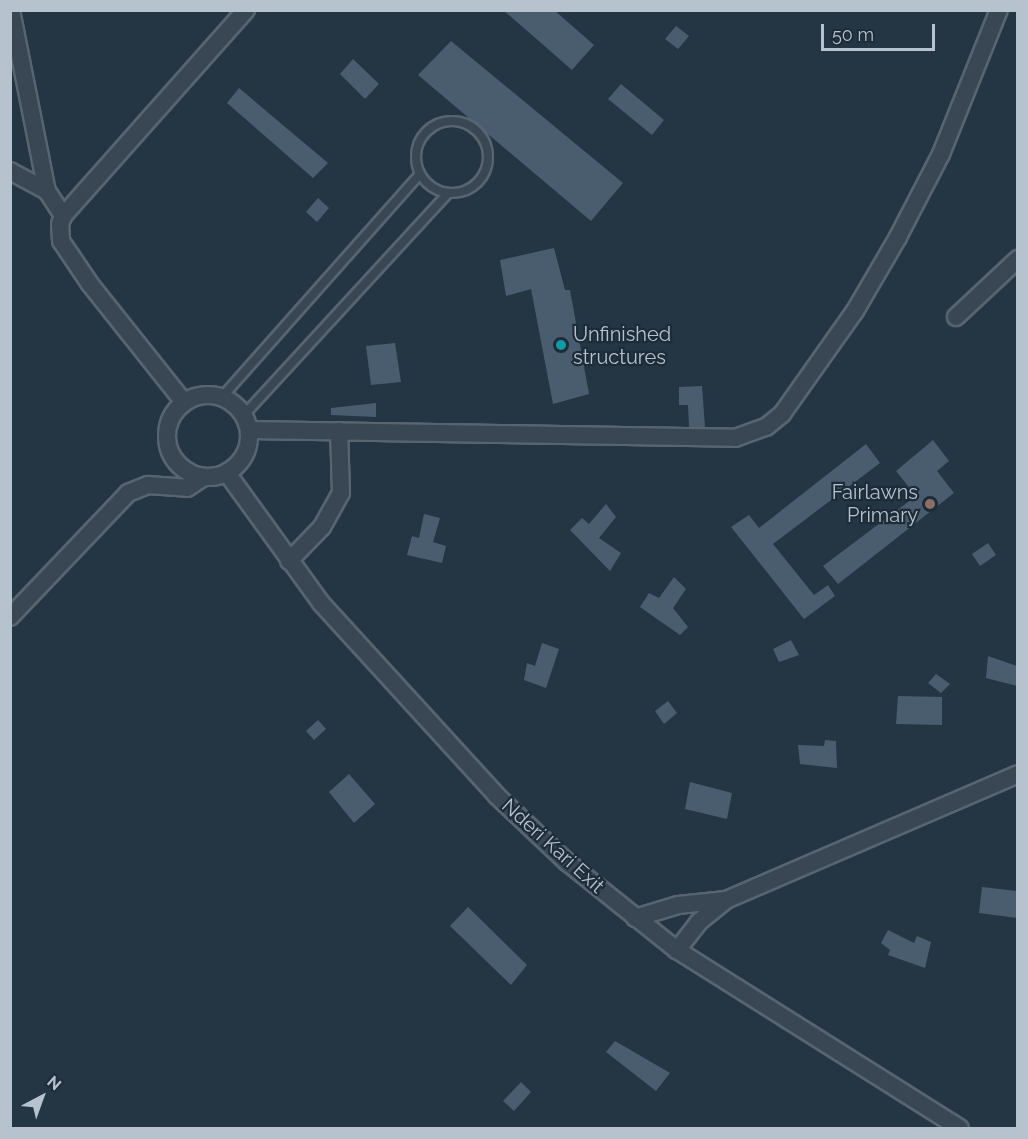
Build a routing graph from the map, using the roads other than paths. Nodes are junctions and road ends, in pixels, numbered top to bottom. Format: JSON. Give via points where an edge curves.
{"nodes":[{"id":1,"x":11,"y":10,"type":"edge"},
{"id":2,"x":246,"y":10,"type":"edge"},
{"id":3,"x":999,"y":10,"type":"edge"},
{"id":4,"x":10,"y":171,"type":"edge"},
{"id":5,"x":420,"y":174,"type":"junction"},
{"id":6,"x":46,"y":191,"type":"junction"},
{"id":7,"x":447,"y":193,"type":"junction"},
{"id":8,"x":63,"y":216,"type":"junction"},
{"id":9,"x":1017,"y":260,"type":"edge"},
{"id":10,"x":956,"y":317,"type":"dead end"},
{"id":11,"x":222,"y":397,"type":"junction"},
{"id":12,"x":183,"y":401,"type":"junction"},
{"id":13,"x":246,"y":422,"type":"junction"},
{"id":14,"x":339,"y":431,"type":"junction"},
{"id":15,"x":227,"y":473,"type":"junction"},
{"id":16,"x":204,"y":477,"type":"junction"},
{"id":17,"x":289,"y":561,"type":"junction"},
{"id":18,"x":10,"y":617,"type":"edge"},
{"id":19,"x":1017,"y":774,"type":"edge"},
{"id":20,"x":726,"y":900,"type":"junction"},
{"id":21,"x":635,"y":918,"type":"junction"},
{"id":22,"x":677,"y":950,"type":"junction"},
{"id":23,"x":960,"y":1128,"type":"edge"}],
"edges":[{"from":1,"to":6,"type":"street"},
{"from":2,"to":8,"type":"street"},
{"from":3,"to":14,"type":"street","via":[[941,154],[898,237],[855,311],[782,414],[766,427],[735,438]]},
{"from":4,"to":6,"type":"street"},
{"from":5,"to":7,"type":"lane","via":[[427,183]]},
{"from":5,"to":7,"type":"lane","via":[[416,151],[428,130],[450,121],[473,127],[487,147],[486,170],[471,188]]},
{"from":5,"to":11,"type":"lane"},
{"from":6,"to":8,"type":"street"},
{"from":7,"to":13,"type":"lane"},
{"from":8,"to":12,"type":"street","via":[[61,242]]},
{"from":9,"to":10,"type":"street"},
{"from":11,"to":12,"type":"street","via":[[206,394]]},
{"from":11,"to":13,"type":"street"},
{"from":12,"to":16,"type":"street","via":[[170,420],[168,448],[186,471]]},
{"from":13,"to":14,"type":"street"},
{"from":13,"to":15,"type":"street","via":[[245,455]]},
{"from":14,"to":17,"type":"street","via":[[341,493],[322,527]]},
{"from":15,"to":16,"type":"street"},
{"from":15,"to":17,"type":"street","name":"Nderi Kari Exit"},
{"from":16,"to":18,"type":"street","via":[[187,488],[148,485],[128,493]]},
{"from":17,"to":21,"type":"street","name":"Nderi Kari Exit","via":[[321,603],[497,796],[567,862]]},
{"from":19,"to":20,"type":"street"},
{"from":20,"to":21,"type":"street","via":[[678,905]]},
{"from":20,"to":22,"type":"street","via":[[699,922]]},
{"from":21,"to":22,"type":"street","name":"Nderi Kari Exit"},
{"from":22,"to":23,"type":"street","name":"Nderi Kari Exit"}]}
